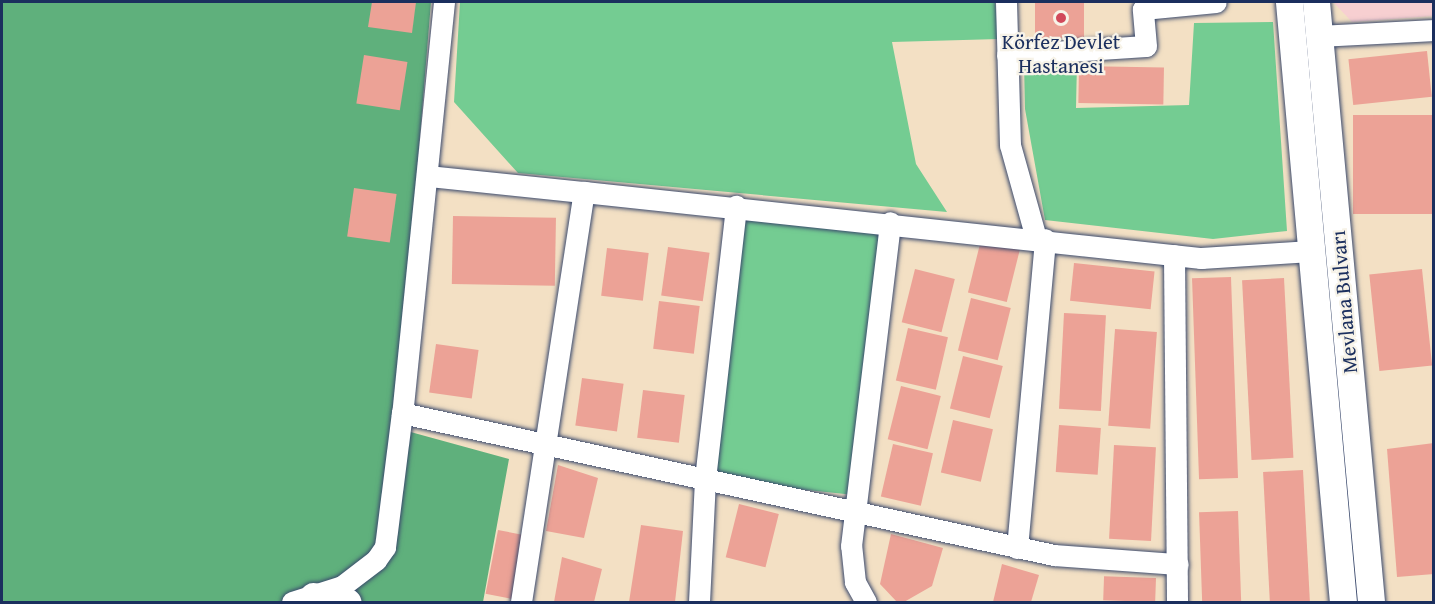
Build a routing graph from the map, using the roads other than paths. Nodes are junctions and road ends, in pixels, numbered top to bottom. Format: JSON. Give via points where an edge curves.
{"nodes":[{"id":1,"x":444,"y":2,"type":"edge"},
{"id":2,"x":1006,"y":2,"type":"edge"},
{"id":3,"x":1216,"y":2,"type":"edge"},
{"id":4,"x":1289,"y":2,"type":"edge"},
{"id":5,"x":1316,"y":2,"type":"edge"},
{"id":6,"x":1434,"y":30,"type":"edge"},
{"id":7,"x":1320,"y":36,"type":"junction"},
{"id":8,"x":1007,"y":55,"type":"junction"},
{"id":9,"x":428,"y":176,"type":"junction"},
{"id":10,"x":584,"y":192,"type":"junction"},
{"id":11,"x":736,"y":206,"type":"junction"},
{"id":12,"x":890,"y":222,"type":"junction"},
{"id":13,"x":1040,"y":238,"type":"junction"},
{"id":14,"x":1311,"y":251,"type":"junction"},
{"id":15,"x":1174,"y":255,"type":"junction"},
{"id":16,"x":402,"y":413,"type":"junction"},
{"id":17,"x":549,"y":444,"type":"junction"},
{"id":18,"x":705,"y":479,"type":"junction"},
{"id":19,"x":855,"y":513,"type":"junction"},
{"id":20,"x":1017,"y":548,"type":"junction"},
{"id":21,"x":1178,"y":564,"type":"junction"},
{"id":22,"x":303,"y":599,"type":"edge"},
{"id":23,"x":347,"y":603,"type":"edge"},
{"id":24,"x":520,"y":603,"type":"edge"},
{"id":25,"x":699,"y":603,"type":"edge"},
{"id":26,"x":866,"y":603,"type":"edge"},
{"id":27,"x":1178,"y":603,"type":"edge"},
{"id":28,"x":1342,"y":603,"type":"edge"},
{"id":29,"x":1371,"y":603,"type":"edge"}],
"edges":[{"from":1,"to":9,"type":"street"},
{"from":2,"to":8,"type":"street"},
{"from":3,"to":8,"type":"street","via":[[1143,9],[1146,46]]},
{"from":4,"to":14,"type":"main road","name":"Mevlana Bulvarı"},
{"from":5,"to":7,"type":"main road","name":"Mevlana Bulvarı"},
{"from":6,"to":7,"type":"street"},
{"from":7,"to":29,"type":"main road","name":"Mevlana Bulvarı"},
{"from":8,"to":13,"type":"street","via":[[1010,145]]},
{"from":9,"to":10,"type":"street"},
{"from":9,"to":16,"type":"street"},
{"from":10,"to":11,"type":"street"},
{"from":10,"to":17,"type":"street"},
{"from":11,"to":12,"type":"street"},
{"from":11,"to":18,"type":"street"},
{"from":12,"to":13,"type":"street"},
{"from":12,"to":19,"type":"street"},
{"from":13,"to":15,"type":"street"},
{"from":13,"to":20,"type":"street"},
{"from":14,"to":15,"type":"street","via":[[1225,260]]},
{"from":14,"to":28,"type":"main road","name":"Mevlana Bulvarı"},
{"from":15,"to":21,"type":"street"},
{"from":16,"to":17,"type":"street"},
{"from":16,"to":22,"type":"street","via":[[384,547],[367,570]]},
{"from":17,"to":18,"type":"street"},
{"from":17,"to":24,"type":"street"},
{"from":18,"to":19,"type":"street"},
{"from":18,"to":25,"type":"street"},
{"from":19,"to":20,"type":"street"},
{"from":19,"to":26,"type":"street","via":[[852,569]]},
{"from":20,"to":21,"type":"street"},
{"from":21,"to":27,"type":"street"},
{"from":22,"to":23,"type":"main road"}]}
